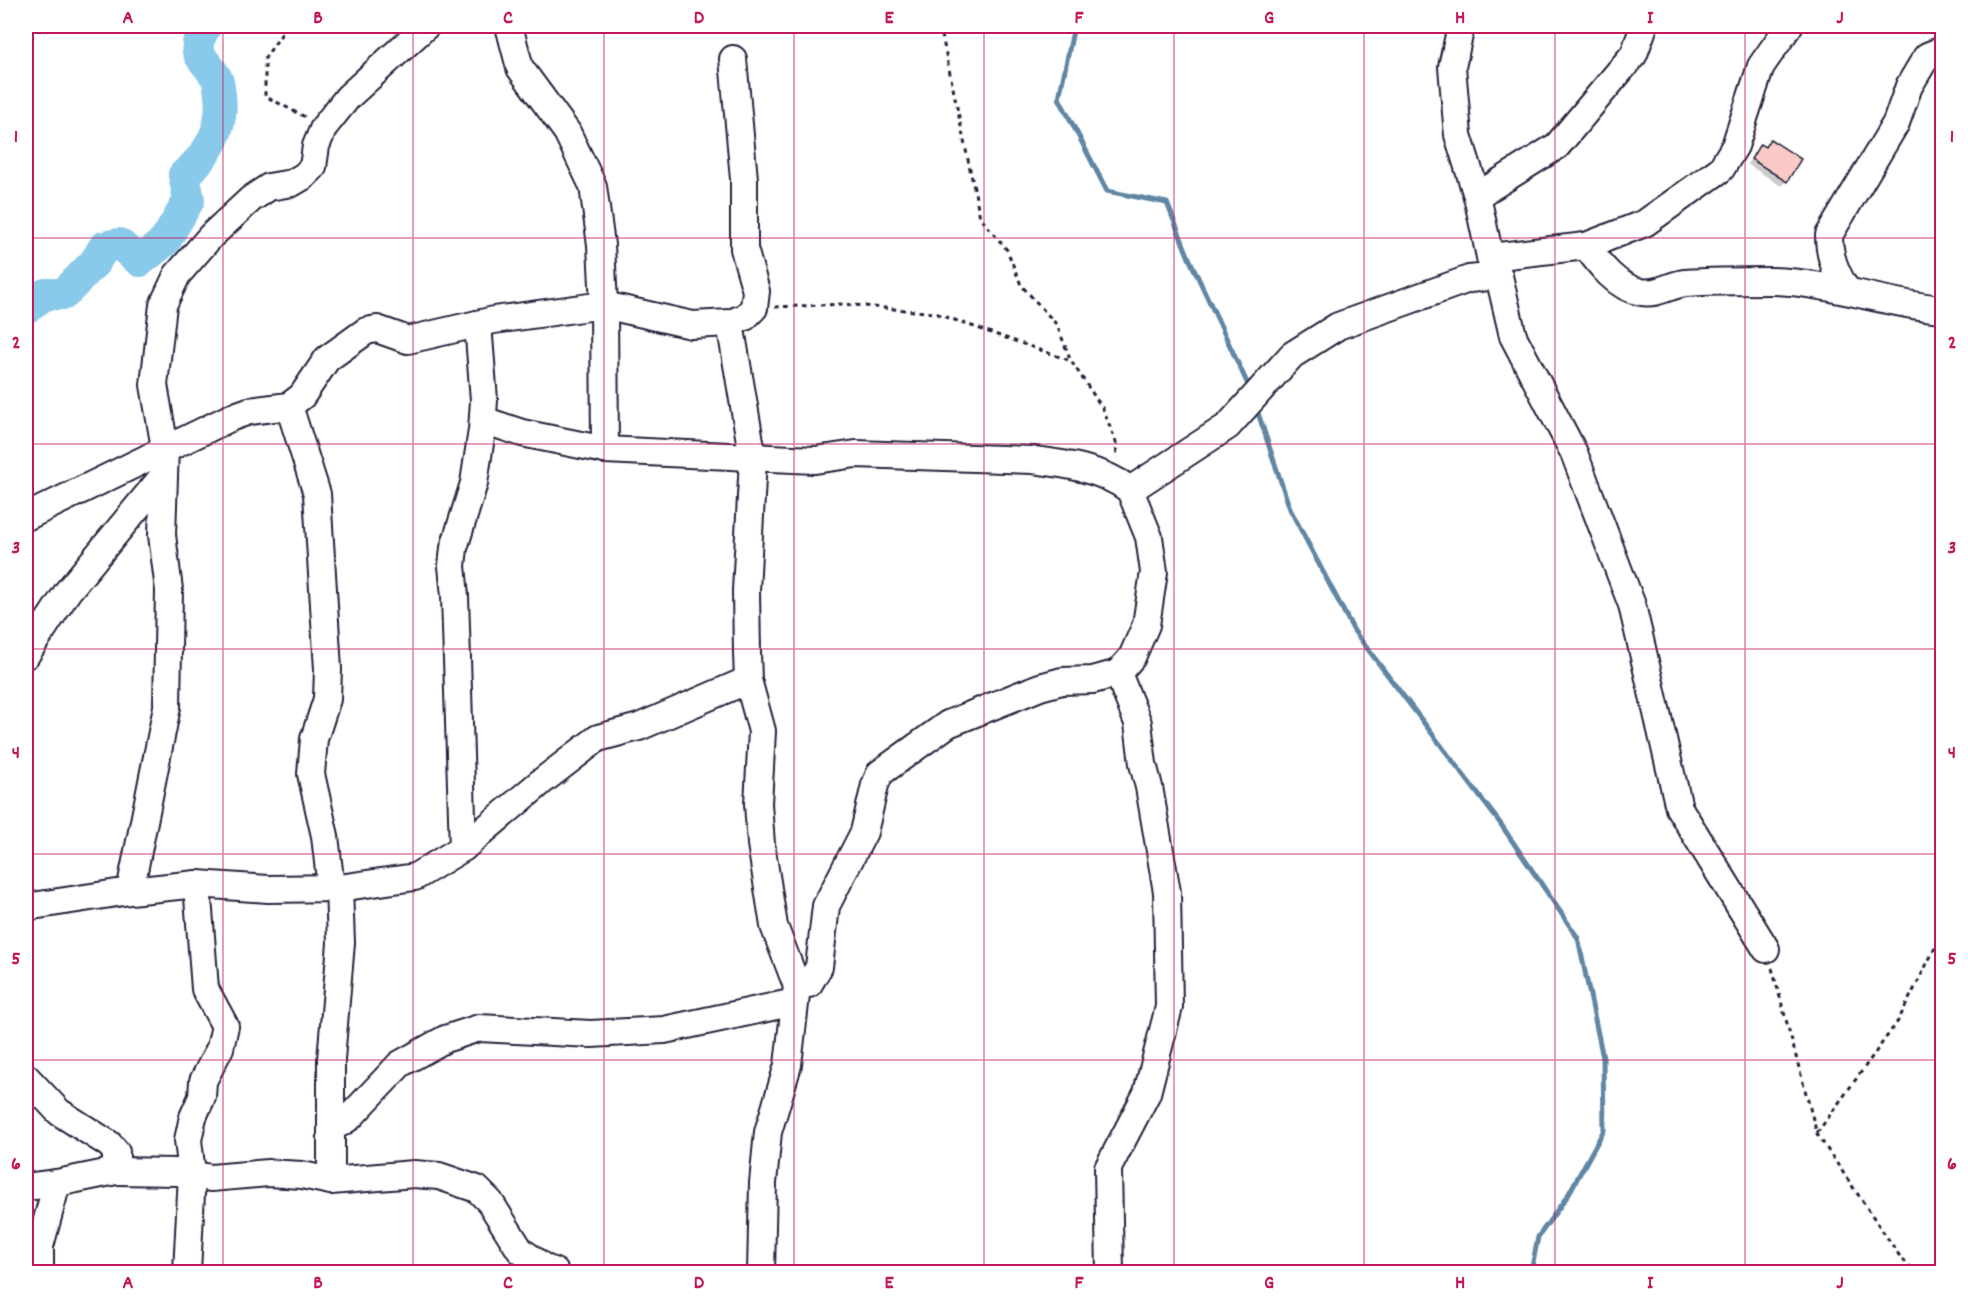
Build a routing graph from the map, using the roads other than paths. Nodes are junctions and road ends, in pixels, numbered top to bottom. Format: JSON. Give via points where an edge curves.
{"nodes":[{"id":1,"x":426,"y":26,"type":"edge"},
{"id":2,"x":509,"y":26,"type":"edge"},
{"id":3,"x":1461,"y":26,"type":"edge"},
{"id":4,"x":1644,"y":26,"type":"edge"},
{"id":5,"x":1790,"y":26,"type":"edge"},
{"id":6,"x":1942,"y":50,"type":"edge"},
{"id":7,"x":734,"y":59,"type":"dead end"},
{"id":8,"x":1476,"y":196,"type":"junction"},
{"id":9,"x":1586,"y":246,"type":"junction"},
{"id":10,"x":1495,"y":266,"type":"junction"},
{"id":11,"x":1846,"y":289,"type":"junction"},
{"id":12,"x":604,"y":305,"type":"junction"},
{"id":13,"x":1942,"y":309,"type":"edge"},
{"id":14,"x":730,"y":322,"type":"junction"},
{"id":15,"x":478,"y":324,"type":"junction"},
{"id":16,"x":289,"y":406,"type":"junction"},
{"id":17,"x":483,"y":420,"type":"junction"},
{"id":18,"x":165,"y":448,"type":"junction"},
{"id":19,"x":605,"y":450,"type":"junction"},
{"id":20,"x":753,"y":459,"type":"junction"},
{"id":21,"x":164,"y":475,"type":"junction"},
{"id":22,"x":1123,"y":484,"type":"junction"},
{"id":23,"x":26,"y":517,"type":"edge"},
{"id":24,"x":26,"y":655,"type":"edge"},
{"id":25,"x":1118,"y":673,"type":"junction"},
{"id":26,"x":748,"y":680,"type":"junction"},
{"id":27,"x":463,"y":848,"type":"junction"},
{"id":28,"x":197,"y":884,"type":"junction"},
{"id":29,"x":335,"y":888,"type":"junction"},
{"id":30,"x":130,"y":891,"type":"junction"},
{"id":31,"x":26,"y":907,"type":"edge"},
{"id":32,"x":1766,"y":949,"type":"road end"},
{"id":33,"x":796,"y":994,"type":"junction"},
{"id":34,"x":26,"y":1077,"type":"edge"},
{"id":35,"x":332,"y":1125,"type":"junction"},
{"id":36,"x":116,"y":1171,"type":"junction"},
{"id":37,"x":192,"y":1174,"type":"junction"},
{"id":38,"x":332,"y":1181,"type":"junction"},
{"id":39,"x":57,"y":1183,"type":"junction"},
{"id":40,"x":26,"y":1187,"type":"edge"},
{"id":41,"x":40,"y":1272,"type":"edge"},
{"id":42,"x":187,"y":1272,"type":"edge"},
{"id":43,"x":555,"y":1272,"type":"edge"},
{"id":44,"x":761,"y":1272,"type":"edge"},
{"id":45,"x":1110,"y":1272,"type":"edge"}],
"edges":[{"from":1,"to":18,"type":"street","via":[[348,97],[324,127],[313,166],[304,176],[292,183],[269,187],[251,199],[177,274],[163,305],[154,385]]},
{"from":2,"to":12,"type":"street","via":[[520,68],[567,132],[593,186]]},
{"from":3,"to":8,"type":"street","via":[[1452,67],[1458,135]]},
{"from":4,"to":8,"type":"street","via":[[1634,54],[1557,146]]},
{"from":5,"to":9,"type":"street","via":[[1761,66],[1734,146],[1721,169],[1645,223]]},
{"from":6,"to":11,"type":"street","via":[[1927,56],[1909,86],[1896,123],[1829,235],[1834,269]]},
{"from":7,"to":14,"type":"street","via":[[744,179],[744,249],[756,291],[754,308],[745,317]]},
{"from":8,"to":10,"type":"street"},
{"from":9,"to":10,"type":"street"},
{"from":9,"to":11,"type":"street","via":[[1601,267],[1640,292],[1662,292],[1682,284],[1774,281]]},
{"from":10,"to":22,"type":"street","via":[[1338,326],[1292,356],[1228,426]]},
{"from":10,"to":32,"type":"street","via":[[1513,336],[1574,453],[1632,605],[1679,808]]},
{"from":11,"to":13,"type":"street","via":[[1922,308]]},
{"from":12,"to":14,"type":"street","via":[[692,325]]},
{"from":12,"to":15,"type":"street"},
{"from":12,"to":19,"type":"street"},
{"from":14,"to":20,"type":"street"},
{"from":15,"to":16,"type":"street","via":[[408,340],[377,329],[366,331],[327,359],[302,396]]},
{"from":15,"to":17,"type":"street"},
{"from":16,"to":18,"type":"street","via":[[249,411]]},
{"from":16,"to":29,"type":"street","via":[[317,494],[328,669],[327,699],[314,739],[311,774]]},
{"from":17,"to":19,"type":"street","via":[[522,433]]},
{"from":17,"to":27,"type":"street","via":[[474,483],[452,566]]},
{"from":18,"to":21,"type":"street"},
{"from":18,"to":23,"type":"street"},
{"from":19,"to":20,"type":"street"},
{"from":20,"to":22,"type":"street","via":[[815,460],[856,454],[986,457],[1062,464]]},
{"from":20,"to":26,"type":"street","via":[[746,591]]},
{"from":21,"to":24,"type":"street","via":[[68,591]]},
{"from":21,"to":30,"type":"street","via":[[162,535],[169,590],[167,706]]},
{"from":22,"to":25,"type":"street","via":[[1149,537],[1154,572],[1146,626],[1132,657]]},
{"from":25,"to":33,"type":"street","via":[[1040,687],[948,724],[886,767],[875,785],[864,832],[826,906],[819,967],[809,984]]},
{"from":25,"to":45,"type":"street","via":[[1138,723],[1167,892],[1169,1007],[1147,1093],[1108,1168]]},
{"from":26,"to":27,"type":"street","via":[[639,727],[598,738]]},
{"from":26,"to":33,"type":"street","via":[[762,731],[758,804],[761,844],[774,926]]},
{"from":27,"to":29,"type":"street","via":[[415,878]]},
{"from":28,"to":29,"type":"street"},
{"from":28,"to":30,"type":"street"},
{"from":28,"to":37,"type":"street","via":[[205,989],[225,1026],[193,1117],[188,1140]]},
{"from":29,"to":35,"type":"street","via":[[341,943],[331,1059]]},
{"from":30,"to":31,"type":"street"},
{"from":33,"to":35,"type":"street","via":[[664,1030],[591,1034],[479,1028],[445,1039],[400,1064],[350,1117]]},
{"from":33,"to":44,"type":"street","via":[[788,1065],[768,1132]]},
{"from":34,"to":36,"type":"street","via":[[59,1112],[110,1144],[116,1152]]},
{"from":35,"to":38,"type":"street"},
{"from":36,"to":37,"type":"street"},
{"from":36,"to":39,"type":"street"},
{"from":37,"to":38,"type":"street","via":[[211,1178],[268,1173]]},
{"from":37,"to":42,"type":"street"},
{"from":38,"to":43,"type":"street","via":[[414,1174],[460,1181],[477,1189],[490,1202],[520,1250]]},
{"from":39,"to":40,"type":"street"},
{"from":39,"to":41,"type":"street","via":[[40,1246]]}]}
